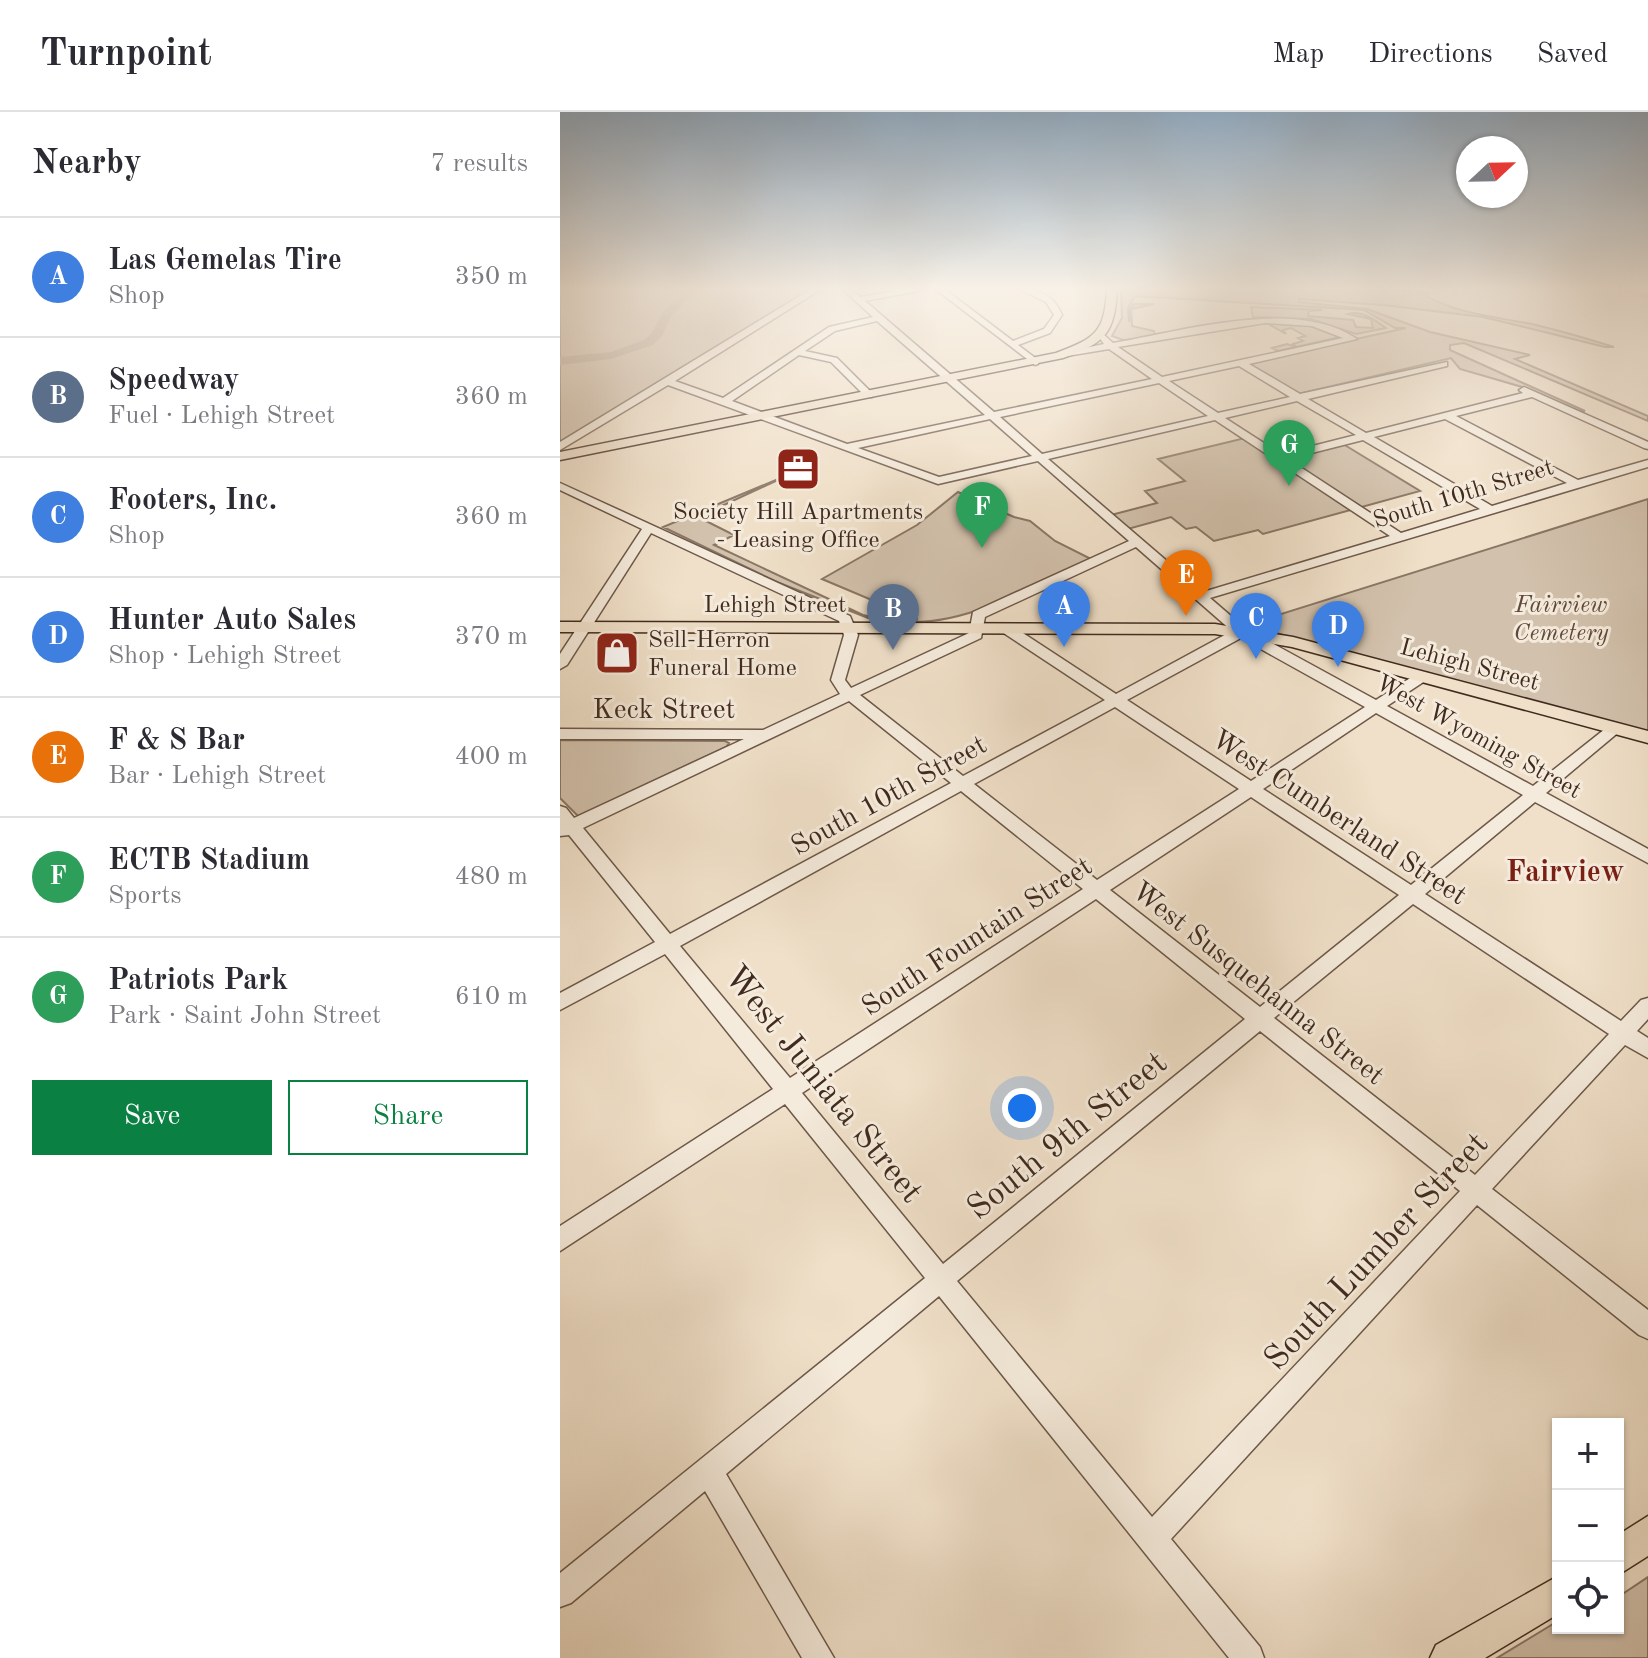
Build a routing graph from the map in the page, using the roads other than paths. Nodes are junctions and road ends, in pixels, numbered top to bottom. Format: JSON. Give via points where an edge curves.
{"nodes":[{"id":1,"x":701,"y":360,"type":"edge"},
{"id":2,"x":785,"y":360,"type":"edge"},
{"id":3,"x":834,"y":360,"type":"edge"},
{"id":4,"x":927,"y":360,"type":"edge"},
{"id":5,"x":1033,"y":360,"type":"edge"},
{"id":6,"x":1042,"y":360,"type":"edge"},
{"id":7,"x":1133,"y":360,"type":"edge"},
{"id":8,"x":1253,"y":360,"type":"edge"},
{"id":9,"x":1035,"y":362,"type":"junction"},
{"id":10,"x":1240,"y":363,"type":"junction"},
{"id":11,"x":1444,"y":364,"type":"dead end"},
{"id":12,"x":989,"y":371,"type":"junction"},
{"id":13,"x":949,"y":379,"type":"junction"},
{"id":14,"x":1161,"y":380,"type":"junction"},
{"id":15,"x":667,"y":381,"type":"junction"},
{"id":16,"x":965,"y":393,"type":"junction"},
{"id":17,"x":869,"y":395,"type":"junction"},
{"id":18,"x":1299,"y":397,"type":"junction"},
{"id":19,"x":724,"y":402,"type":"junction"},
{"id":20,"x":763,"y":416,"type":"junction"},
{"id":21,"x":991,"y":416,"type":"junction"},
{"id":22,"x":1216,"y":416,"type":"junction"},
{"id":23,"x":1447,"y":416,"type":"junction"},
{"id":24,"x":1366,"y":437,"type":"junction"},
{"id":25,"x":1648,"y":446,"type":"edge"},
{"id":26,"x":560,"y":447,"type":"edge"},
{"id":27,"x":846,"y":447,"type":"junction"},
{"id":28,"x":560,"y":456,"type":"edge"},
{"id":29,"x":1040,"y":458,"type":"junction"},
{"id":30,"x":1279,"y":458,"type":"junction"},
{"id":31,"x":1648,"y":463,"type":"edge"},
{"id":32,"x":1577,"y":484,"type":"junction"},
{"id":33,"x":560,"y":486,"type":"edge"},
{"id":34,"x":1490,"y":510,"type":"junction"},
{"id":35,"x":648,"y":528,"type":"junction"},
{"id":36,"x":1399,"y":537,"type":"junction"},
{"id":37,"x":1137,"y":542,"type":"junction"},
{"id":38,"x":1200,"y":597,"type":"junction"},
{"id":39,"x":560,"y":627,"type":"edge"},
{"id":40,"x":584,"y":627,"type":"junction"},
{"id":41,"x":977,"y":627,"type":"junction"},
{"id":42,"x":1004,"y":627,"type":"junction"},
{"id":43,"x":851,"y":628,"type":"junction"},
{"id":44,"x":1241,"y":632,"type":"junction"},
{"id":45,"x":560,"y":665,"type":"edge"},
{"id":46,"x":1423,"y":676,"type":"junction"},
{"id":47,"x":844,"y":687,"type":"junction"},
{"id":48,"x":1113,"y":701,"type":"junction"},
{"id":49,"x":1376,"y":707,"type":"junction"},
{"id":50,"x":1615,"y":728,"type":"junction"},
{"id":51,"x":560,"y":734,"type":"edge"},
{"id":52,"x":767,"y":734,"type":"junction"},
{"id":53,"x":1648,"y":737,"type":"edge"},
{"id":54,"x":963,"y":783,"type":"junction"},
{"id":55,"x":1249,"y":790,"type":"junction"},
{"id":56,"x":1534,"y":794,"type":"junction"},
{"id":57,"x":564,"y":824,"type":"edge"},
{"id":58,"x":1648,"y":857,"type":"edge"},
{"id":59,"x":1097,"y":889,"type":"junction"},
{"id":60,"x":1411,"y":895,"type":"junction"},
{"id":61,"x":667,"y":944,"type":"junction"},
{"id":62,"x":560,"y":1002,"type":"edge"},
{"id":63,"x":1648,"y":1006,"type":"edge"},
{"id":64,"x":1260,"y":1019,"type":"junction"},
{"id":65,"x":1623,"y":1033,"type":"junction"},
{"id":66,"x":1648,"y":1049,"type":"edge"},
{"id":67,"x":787,"y":1092,"type":"junction"},
{"id":68,"x":1478,"y":1191,"type":"junction"},
{"id":69,"x":560,"y":1240,"type":"edge"},
{"id":70,"x":941,"y":1280,"type":"junction"},
{"id":71,"x":1648,"y":1326,"type":"edge"},
{"id":72,"x":708,"y":1470,"type":"junction"},
{"id":73,"x":1648,"y":1534,"type":"edge"},
{"id":74,"x":1151,"y":1539,"type":"junction"},
{"id":75,"x":1624,"y":1552,"type":"edge"},
{"id":76,"x":560,"y":1592,"type":"edge"},
{"id":77,"x":1552,"y":1598,"type":"edge"},
{"id":78,"x":819,"y":1658,"type":"edge"},
{"id":79,"x":1249,"y":1658,"type":"edge"},
{"id":80,"x":1449,"y":1658,"type":"edge"}],
"edges":[{"from":1,"to":15,"type":"street"},
{"from":2,"to":19,"type":"street"},
{"from":3,"to":17,"type":"street"},
{"from":4,"to":13,"type":"street","name":"West Wyoming Street"},
{"from":5,"to":9,"type":"street"},
{"from":6,"to":9,"type":"main road"},
{"from":7,"to":14,"type":"street"},
{"from":8,"to":10,"type":"street"},
{"from":9,"to":12,"type":"main road"},
{"from":10,"to":14,"type":"street"},
{"from":10,"to":18,"type":"street"},
{"from":11,"to":18,"type":"street"},
{"from":12,"to":13,"type":"main road"},
{"from":12,"to":16,"type":"main road","via":[[968,382]]},
{"from":13,"to":16,"type":"street","name":"West Wyoming Street"},
{"from":13,"to":17,"type":"main road"},
{"from":14,"to":21,"type":"street"},
{"from":14,"to":22,"type":"street"},
{"from":15,"to":19,"type":"street"},
{"from":15,"to":26,"type":"street"},
{"from":16,"to":21,"type":"street","name":"West Wyoming Street"},
{"from":17,"to":20,"type":"main road"},
{"from":18,"to":22,"type":"street"},
{"from":18,"to":24,"type":"street"},
{"from":19,"to":20,"type":"street"},
{"from":20,"to":27,"type":"street"},
{"from":20,"to":28,"type":"main road"},
{"from":21,"to":27,"type":"street"},
{"from":21,"to":29,"type":"street","name":"West Wyoming Street"},
{"from":22,"to":29,"type":"street"},
{"from":22,"to":30,"type":"street"},
{"from":23,"to":24,"type":"street"},
{"from":23,"to":25,"type":"street","via":[[1528,392]]},
{"from":23,"to":32,"type":"street"},
{"from":24,"to":30,"type":"street"},
{"from":24,"to":34,"type":"street"},
{"from":27,"to":29,"type":"street","via":[[938,481]]},
{"from":29,"to":37,"type":"street","name":"West Wyoming Street"},
{"from":30,"to":36,"type":"street"},
{"from":31,"to":32,"type":"street","name":"South 10th Street"},
{"from":32,"to":34,"type":"street","name":"South 10th Street"},
{"from":33,"to":35,"type":"street"},
{"from":34,"to":36,"type":"street","name":"South 10th Street"},
{"from":35,"to":40,"type":"street"},
{"from":35,"to":43,"type":"street","via":[[838,614]]},
{"from":36,"to":38,"type":"street","name":"South 10th Street"},
{"from":37,"to":38,"type":"street","name":"West Wyoming Street"},
{"from":37,"to":41,"type":"street","via":[[978,615]]},
{"from":38,"to":44,"type":"street","name":"West Wyoming Street"},
{"from":39,"to":40,"type":"main road","name":"Lehigh Street"},
{"from":40,"to":43,"type":"main road","name":"Lehigh Street"},
{"from":40,"to":45,"type":"street"},
{"from":41,"to":42,"type":"main road","name":"Lehigh Street"},
{"from":41,"to":43,"type":"main road","name":"Lehigh Street"},
{"from":41,"to":47,"type":"street","via":[[976,635]]},
{"from":42,"to":44,"type":"main road","name":"Lehigh Street"},
{"from":42,"to":48,"type":"street","name":"West Cumberland Street"},
{"from":43,"to":47,"type":"street"},
{"from":44,"to":46,"type":"main road","name":"Lehigh Street"},
{"from":44,"to":48,"type":"street","name":"South 10th Street"},
{"from":44,"to":49,"type":"street","name":"West Wyoming Street"},
{"from":46,"to":49,"type":"street","name":"South Fountain Street"},
{"from":46,"to":50,"type":"main road","name":"Lehigh Street"},
{"from":47,"to":52,"type":"street"},
{"from":47,"to":54,"type":"street","name":"West Susquehanna Street"},
{"from":48,"to":54,"type":"street","name":"South 10th Street"},
{"from":48,"to":55,"type":"street","name":"West Cumberland Street"},
{"from":49,"to":55,"type":"street","name":"South Fountain Street"},
{"from":49,"to":56,"type":"street","name":"West Wyoming Street"},
{"from":50,"to":53,"type":"main road","name":"Lehigh Street"},
{"from":50,"to":56,"type":"street","name":"South 9th Street"},
{"from":51,"to":52,"type":"street","name":"Keck Street"},
{"from":52,"to":57,"type":"street"},
{"from":54,"to":59,"type":"street","name":"West Susquehanna Street"},
{"from":54,"to":61,"type":"street","name":"South 10th Street"},
{"from":55,"to":59,"type":"street","name":"South Fountain Street"},
{"from":55,"to":60,"type":"street","name":"West Cumberland Street"},
{"from":56,"to":58,"type":"street","name":"West Wyoming Street"},
{"from":56,"to":60,"type":"street","name":"South 9th Street"},
{"from":57,"to":61,"type":"street","name":"West Juniata Street"},
{"from":59,"to":64,"type":"street","name":"West Susquehanna Street"},
{"from":59,"to":67,"type":"street","name":"South Fountain Street"},
{"from":60,"to":64,"type":"street","name":"South 9th Street"},
{"from":60,"to":65,"type":"street","name":"West Cumberland Street"},
{"from":61,"to":62,"type":"street","name":"South 10th Street"},
{"from":61,"to":67,"type":"street","name":"West Juniata Street"},
{"from":63,"to":65,"type":"street","name":"South Lumber Street"},
{"from":64,"to":68,"type":"street","name":"West Susquehanna Street"},
{"from":64,"to":70,"type":"street","name":"South 9th Street"},
{"from":65,"to":66,"type":"street","name":"West Cumberland Street"},
{"from":65,"to":68,"type":"street","name":"South Lumber Street"},
{"from":67,"to":69,"type":"street","name":"South Fountain Street"},
{"from":67,"to":70,"type":"street","name":"West Juniata Street"},
{"from":68,"to":71,"type":"street","name":"West Susquehanna Street"},
{"from":68,"to":74,"type":"street","name":"South Lumber Street"},
{"from":70,"to":72,"type":"street","name":"South 9th Street"},
{"from":70,"to":74,"type":"street","name":"West Juniata Street"},
{"from":72,"to":76,"type":"street","name":"South 9th Street"},
{"from":72,"to":78,"type":"street"},
{"from":73,"to":75,"type":"main road"},
{"from":74,"to":79,"type":"street","name":"West Juniata Street"},
{"from":77,"to":80,"type":"main road"}]}
